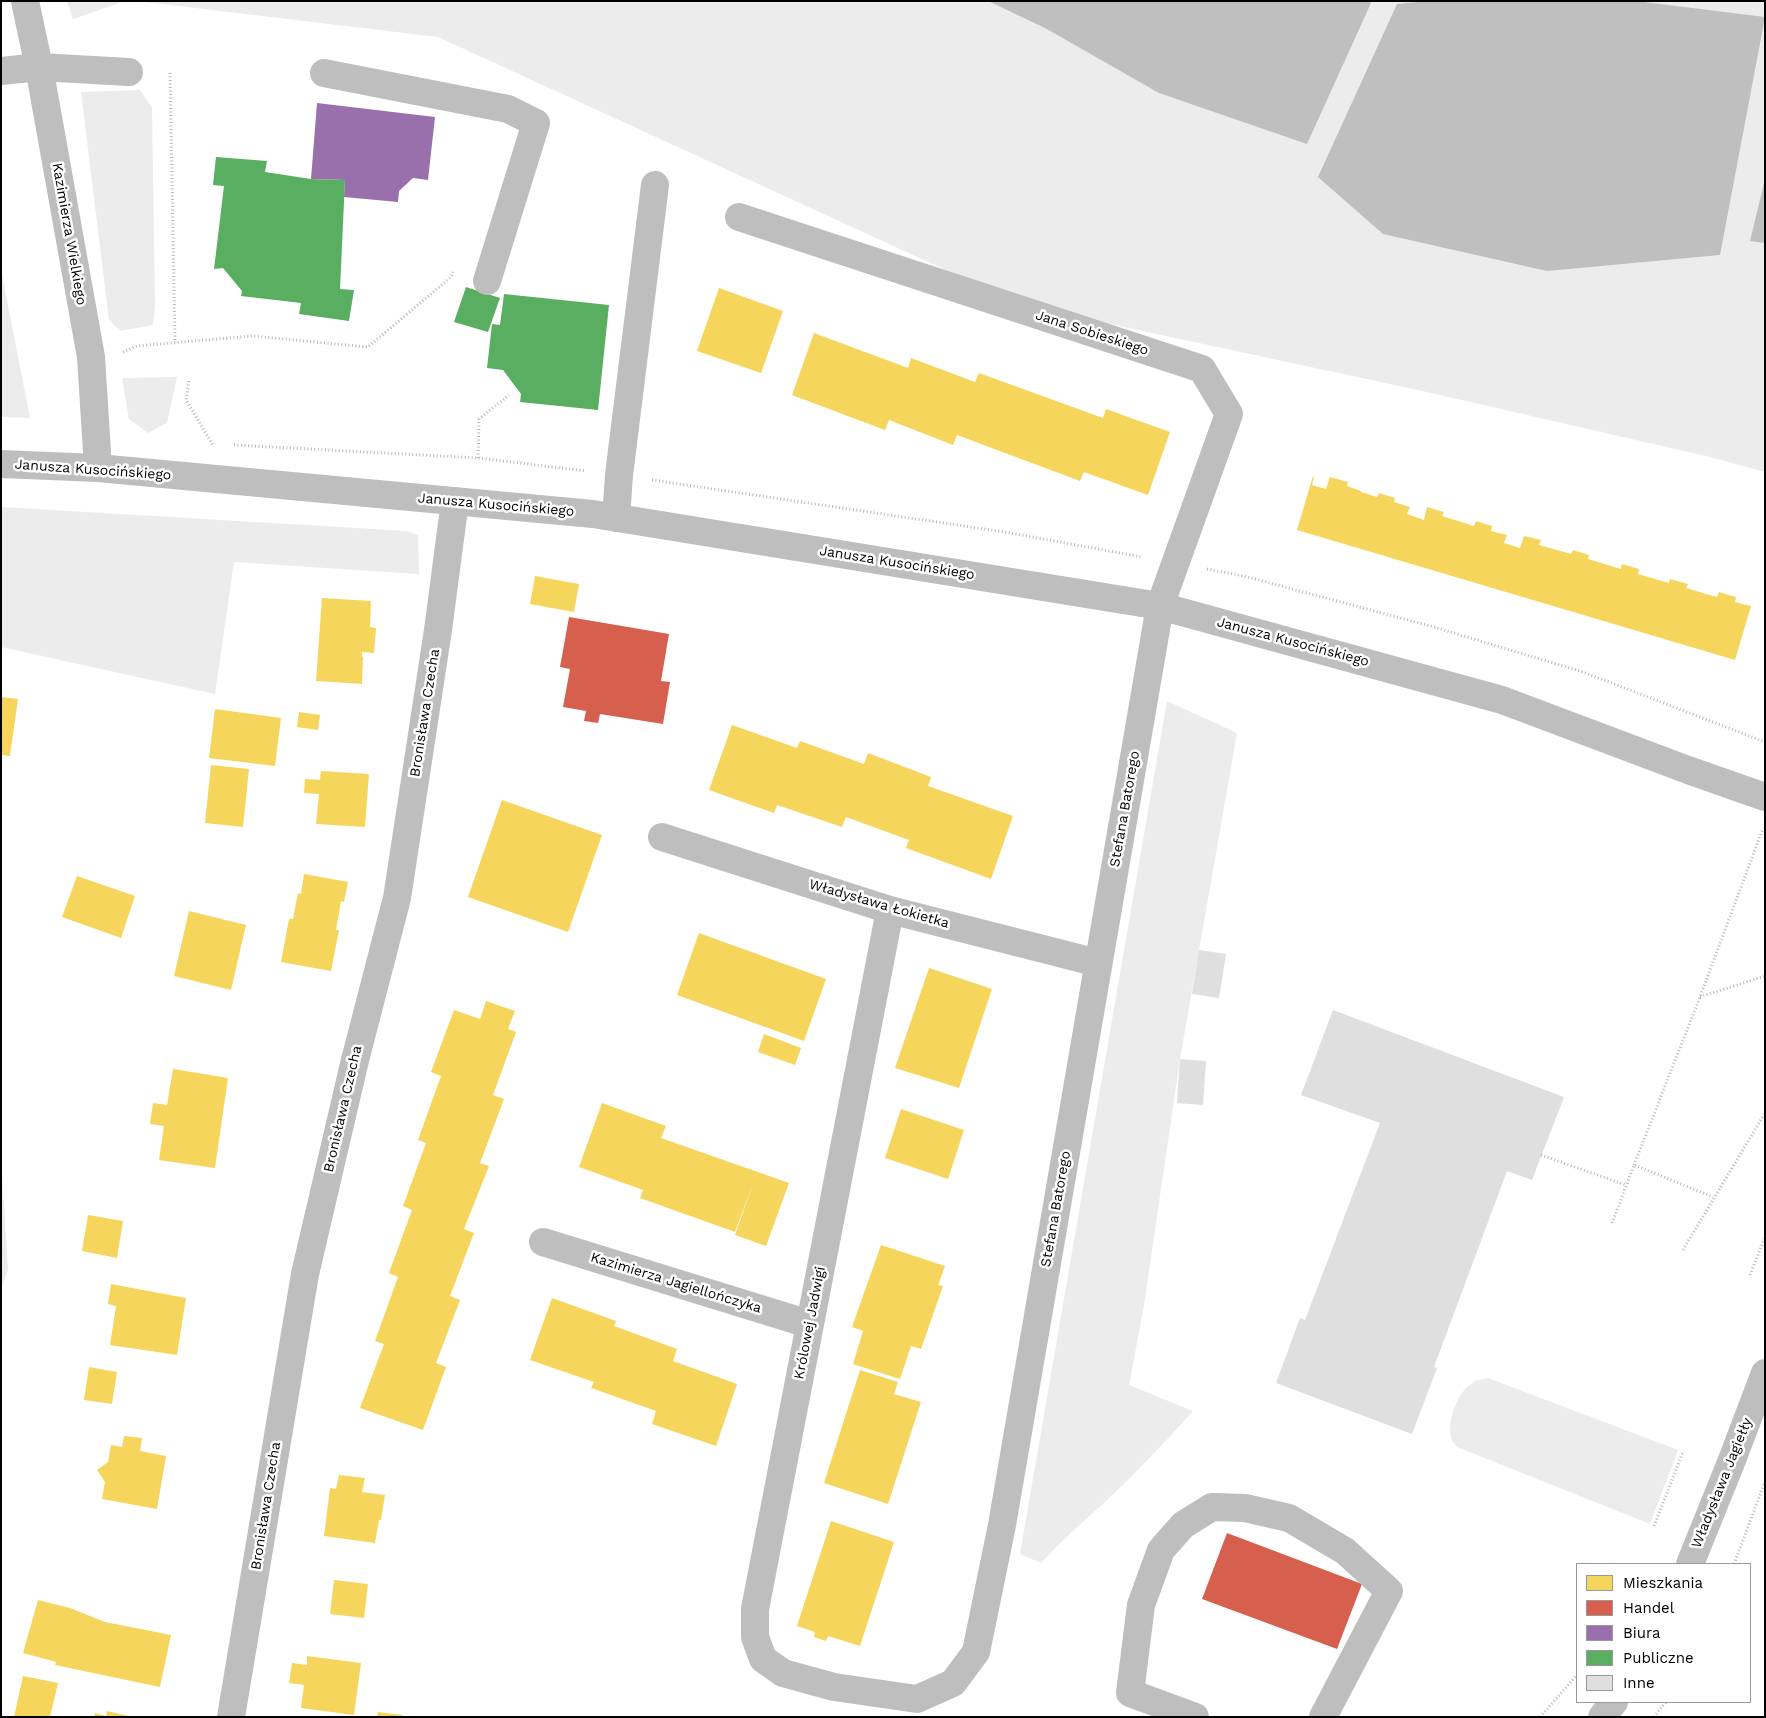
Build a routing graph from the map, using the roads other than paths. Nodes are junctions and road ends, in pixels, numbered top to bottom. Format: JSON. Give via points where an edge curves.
{"nodes":[{"id":1,"x":25,"y":1,"type":"edge"},
{"id":2,"x":39,"y":67,"type":"junction"},
{"id":3,"x":1,"y":71,"type":"edge"},
{"id":4,"x":129,"y":72,"type":"dead end"},
{"id":5,"x":324,"y":73,"type":"dead end"},
{"id":6,"x":655,"y":185,"type":"dead end"},
{"id":7,"x":740,"y":217,"type":"dead end"},
{"id":8,"x":487,"y":281,"type":"dead end"},
{"id":9,"x":1,"y":464,"type":"edge"},
{"id":10,"x":98,"y":468,"type":"junction"},
{"id":11,"x":455,"y":501,"type":"junction"},
{"id":12,"x":616,"y":518,"type":"junction"},
{"id":13,"x":1160,"y":606,"type":"junction"},
{"id":14,"x":1765,"y":797,"type":"edge"},
{"id":15,"x":662,"y":837,"type":"dead end"},
{"id":16,"x":890,"y":910,"type":"junction"},
{"id":17,"x":1098,"y":963,"type":"junction"},
{"id":18,"x":543,"y":1242,"type":"dead end"},
{"id":19,"x":809,"y":1324,"type":"junction"},
{"id":20,"x":1757,"y":1375,"type":"edge"},
{"id":21,"x":1690,"y":1563,"type":"edge"},
{"id":22,"x":834,"y":1687,"type":"joint"},
{"id":23,"x":1613,"y":1703,"type":"edge"},
{"id":24,"x":231,"y":1717,"type":"edge"},
{"id":25,"x":1196,"y":1717,"type":"edge"},
{"id":26,"x":1323,"y":1717,"type":"edge"},
{"id":27,"x":1602,"y":1717,"type":"edge"}],
"edges":[{"from":1,"to":2,"type":"street","name":"Kazimierza Wielkiego"},
{"from":2,"to":3,"type":"street"},
{"from":2,"to":4,"type":"street"},
{"from":2,"to":10,"type":"street","name":"Kazimierza Wielkiego","via":[[91,357]]},
{"from":5,"to":8,"type":"street","via":[[508,109],[536,123]]},
{"from":6,"to":12,"type":"street"},
{"from":7,"to":13,"type":"street","name":"Jana Sobieskiego","via":[[1202,369],[1230,414]]},
{"from":9,"to":10,"type":"street","name":"Janusza Kusocińskiego"},
{"from":10,"to":11,"type":"street","name":"Janusza Kusocińskiego"},
{"from":11,"to":12,"type":"street","name":"Janusza Kusocińskiego"},
{"from":11,"to":24,"type":"street","name":"Bronisława Czecha","via":[[397,898],[304,1274]]},
{"from":12,"to":13,"type":"street","name":"Janusza Kusocińskiego"},
{"from":13,"to":14,"type":"street","name":"Janusza Kusocińskiego","via":[[1502,700]]},
{"from":13,"to":17,"type":"street","name":"Stefana Batorego"},
{"from":15,"to":16,"type":"street","name":"Władysława Łokietka"},
{"from":16,"to":17,"type":"street","name":"Władysława Łokietka"},
{"from":16,"to":19,"type":"street","name":"Królowej Jadwigi"},
{"from":17,"to":22,"type":"street","name":"Stefana Batorego","via":[[1002,1526],[976,1652],[953,1683],[917,1699]]},
{"from":18,"to":19,"type":"street","name":"Kazimierza Jagiellończyka"},
{"from":19,"to":22,"type":"street","name":"Królowej Jadwigi","via":[[756,1609],[755,1637],[763,1659],[783,1673]]},
{"from":20,"to":21,"type":"street","name":"Władysława Jagiełły","via":[[1732,1460]]},
{"from":23,"to":27,"type":"street"},
{"from":25,"to":26,"type":"street","via":[[1130,1693],[1141,1605],[1162,1550],[1182,1525],[1212,1507],[1245,1508],[1289,1518],[1345,1551],[1389,1591]]}]}
